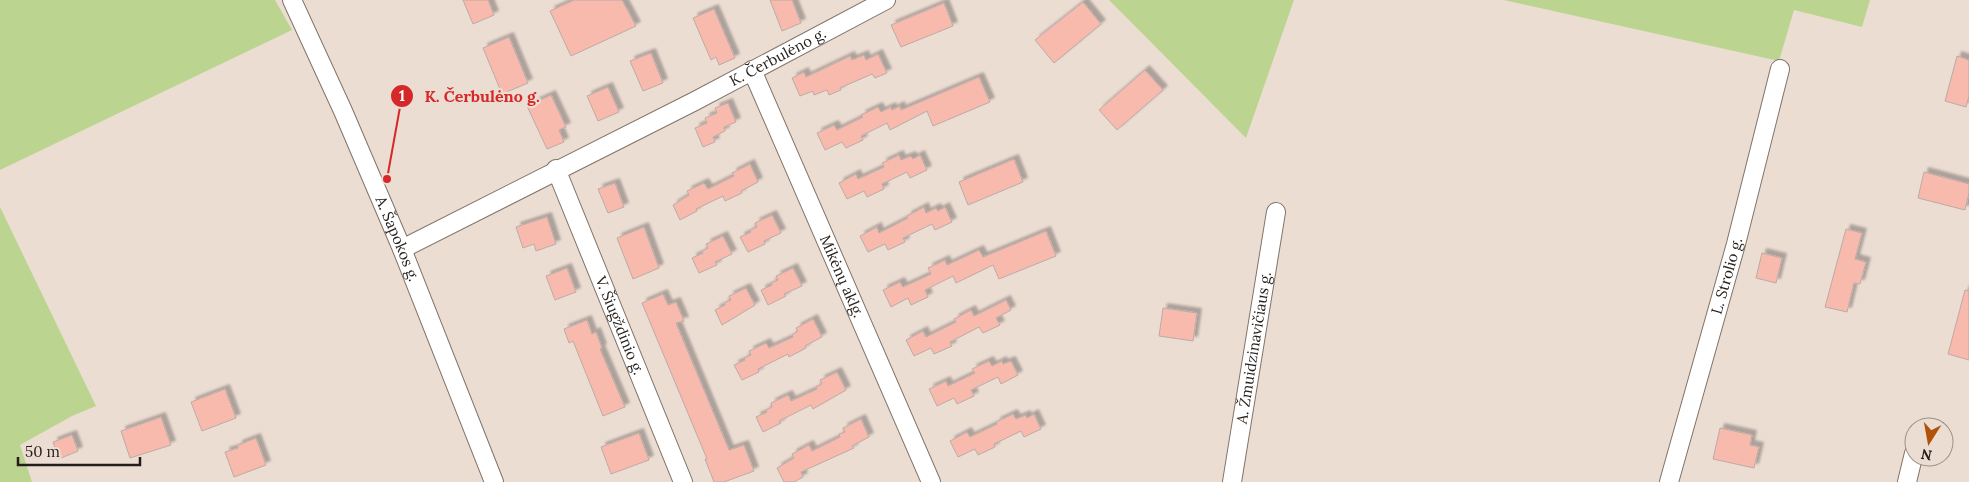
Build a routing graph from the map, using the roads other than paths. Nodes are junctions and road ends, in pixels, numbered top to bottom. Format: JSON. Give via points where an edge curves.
{"nodes":[{"id":1,"x":292,"y":0,"type":"edge"},
{"id":2,"x":886,"y":0,"type":"edge"},
{"id":3,"x":1780,"y":69,"type":"dead end"},
{"id":4,"x":752,"y":70,"type":"junction"},
{"id":5,"x":556,"y":170,"type":"junction"},
{"id":6,"x":1276,"y":212,"type":"dead end"},
{"id":7,"x":402,"y":249,"type":"junction"},
{"id":8,"x":1911,"y":467,"type":"edge"},
{"id":9,"x":494,"y":482,"type":"edge"},
{"id":10,"x":683,"y":482,"type":"edge"},
{"id":11,"x":931,"y":482,"type":"edge"},
{"id":12,"x":1232,"y":482,"type":"edge"},
{"id":13,"x":1669,"y":482,"type":"edge"},
{"id":14,"x":1907,"y":482,"type":"edge"}],
"edges":[{"from":1,"to":7,"type":"street","name":"A. Šapokos g."},
{"from":2,"to":4,"type":"street","name":"K. Čerbulėno g."},
{"from":3,"to":13,"type":"street","name":"L. Strolio g.","via":[[1736,244]]},
{"from":4,"to":5,"type":"street","name":"K. Čerbulėno g."},
{"from":4,"to":11,"type":"street","name":"Mikėnų aklg."},
{"from":5,"to":7,"type":"street","name":"K. Čerbulėno g."},
{"from":5,"to":10,"type":"street","name":"V. Šiugždinio g."},
{"from":6,"to":12,"type":"street","name":"A. Žmuidzinavičiaus g."},
{"from":7,"to":9,"type":"street","name":"A. Šapokos g."},
{"from":8,"to":14,"type":"street"}]}
